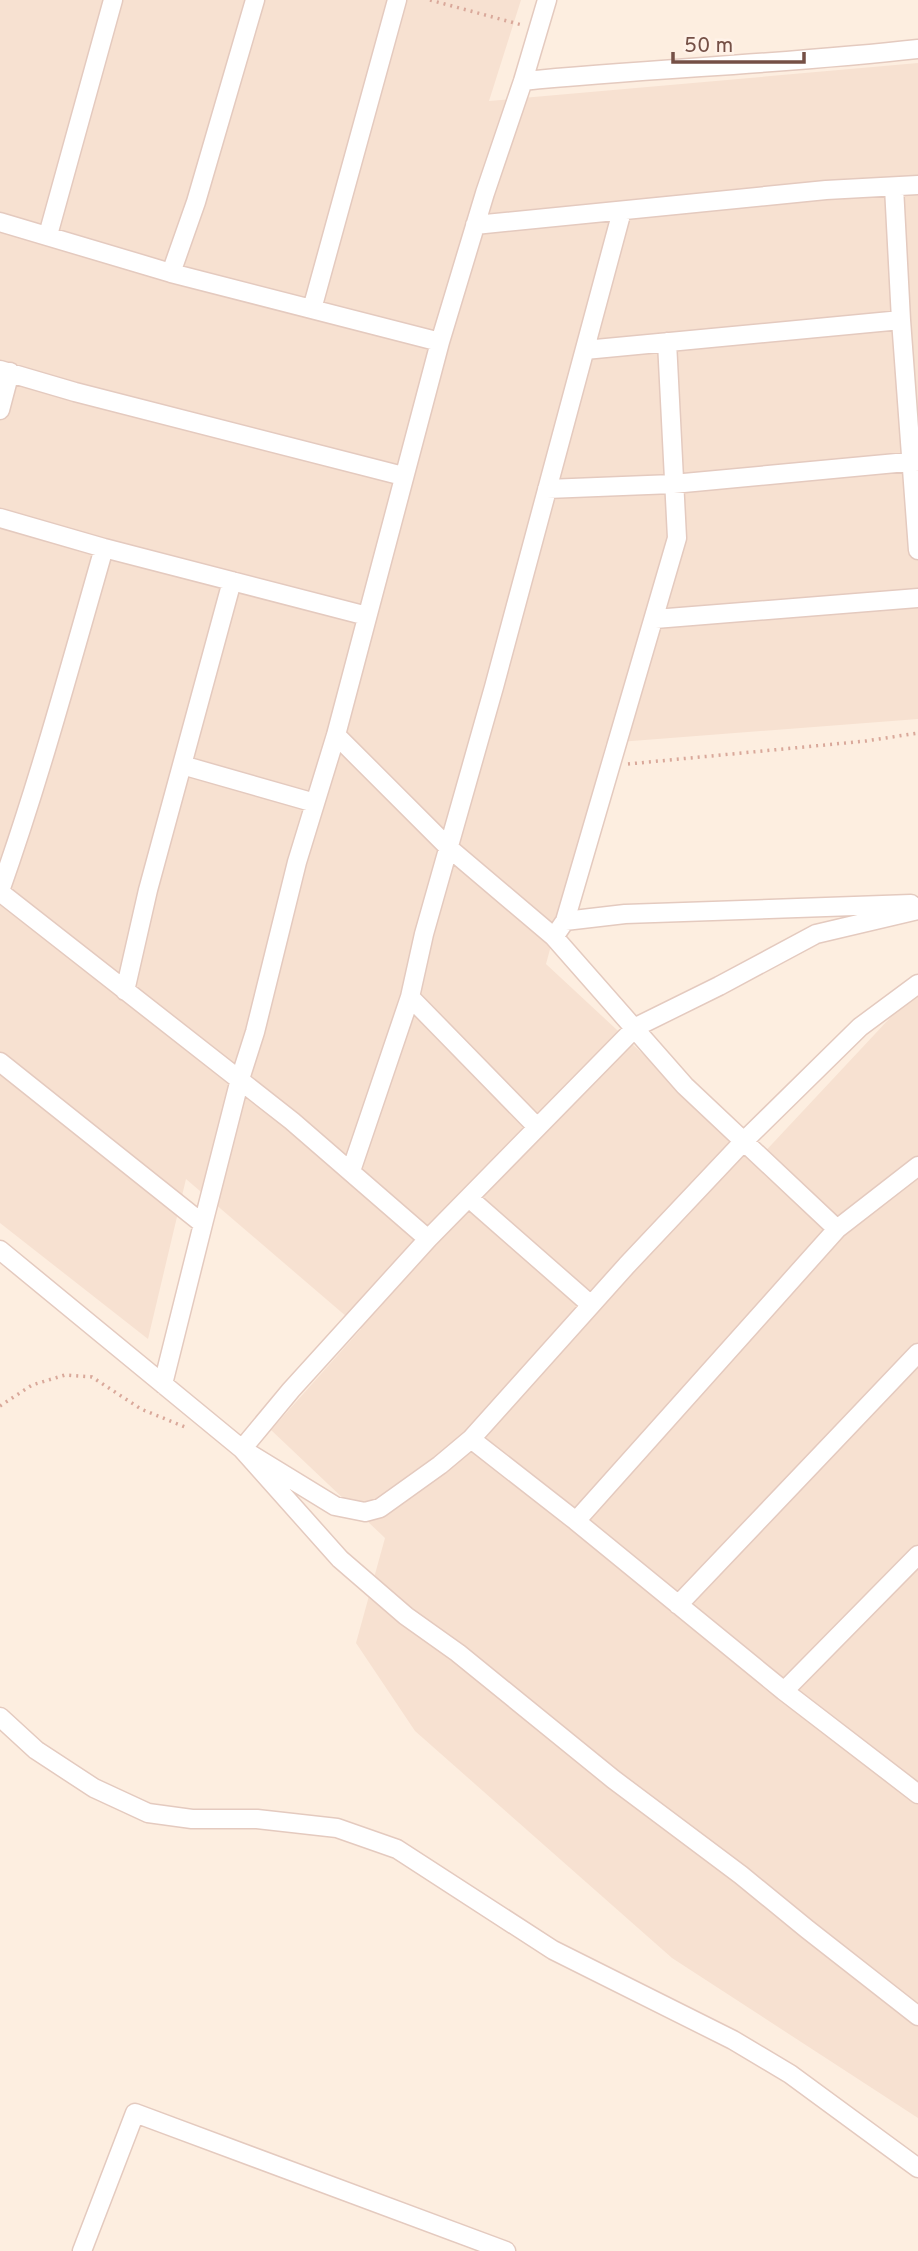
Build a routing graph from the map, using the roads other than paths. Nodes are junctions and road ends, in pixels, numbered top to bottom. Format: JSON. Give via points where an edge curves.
{"nodes":[{"id":1,"x":113,"y":0,"type":"edge"},
{"id":2,"x":255,"y":0,"type":"edge"},
{"id":3,"x":397,"y":0,"type":"edge"},
{"id":4,"x":547,"y":0,"type":"edge"},
{"id":5,"x":918,"y":49,"type":"edge"},
{"id":6,"x":523,"y":81,"type":"junction"},
{"id":7,"x":918,"y":185,"type":"edge"},
{"id":8,"x":894,"y":187,"type":"junction"},
{"id":9,"x":622,"y":211,"type":"junction"},
{"id":10,"x":0,"y":222,"type":"edge"},
{"id":11,"x":475,"y":225,"type":"junction"},
{"id":12,"x":48,"y":235,"type":"junction"},
{"id":13,"x":171,"y":273,"type":"junction"},
{"id":14,"x":312,"y":309,"type":"junction"},
{"id":15,"x":901,"y":320,"type":"junction"},
{"id":16,"x":440,"y":342,"type":"junction"},
{"id":17,"x":667,"y":342,"type":"junction"},
{"id":18,"x":585,"y":350,"type":"junction"},
{"id":19,"x":5,"y":371,"type":"edge"},
{"id":20,"x":0,"y":410,"type":"edge"},
{"id":21,"x":914,"y":461,"type":"edge"},
{"id":22,"x":403,"y":477,"type":"junction"},
{"id":23,"x":673,"y":484,"type":"junction"},
{"id":24,"x":547,"y":489,"type":"junction"},
{"id":25,"x":0,"y":518,"type":"edge"},
{"id":26,"x":104,"y":548,"type":"junction"},
{"id":27,"x":918,"y":550,"type":"edge"},
{"id":28,"x":232,"y":581,"type":"junction"},
{"id":29,"x":918,"y":598,"type":"edge"},
{"id":30,"x":367,"y":616,"type":"junction"},
{"id":31,"x":655,"y":619,"type":"junction"},
{"id":32,"x":336,"y":735,"type":"junction"},
{"id":33,"x":182,"y":765,"type":"junction"},
{"id":34,"x":315,"y":803,"type":"junction"},
{"id":35,"x":449,"y":848,"type":"junction"},
{"id":36,"x":0,"y":891,"type":"edge"},
{"id":37,"x":918,"y":903,"type":"edge"},
{"id":38,"x":918,"y":910,"type":"edge"},
{"id":39,"x":565,"y":921,"type":"junction"},
{"id":40,"x":554,"y":936,"type":"junction"},
{"id":41,"x":918,"y":984,"type":"edge"},
{"id":42,"x":125,"y":991,"type":"junction"},
{"id":43,"x":410,"y":997,"type":"junction"},
{"id":44,"x":636,"y":1027,"type":"junction"},
{"id":45,"x":0,"y":1062,"type":"edge"},
{"id":46,"x":240,"y":1079,"type":"junction"},
{"id":47,"x":537,"y":1127,"type":"junction"},
{"id":48,"x":744,"y":1141,"type":"junction"},
{"id":49,"x":918,"y":1166,"type":"edge"},
{"id":50,"x":351,"y":1171,"type":"junction"},
{"id":51,"x":469,"y":1198,"type":"junction"},
{"id":52,"x":202,"y":1224,"type":"junction"},
{"id":53,"x":837,"y":1229,"type":"junction"},
{"id":54,"x":428,"y":1239,"type":"junction"},
{"id":55,"x":0,"y":1250,"type":"edge"},
{"id":56,"x":591,"y":1305,"type":"junction"},
{"id":57,"x":918,"y":1353,"type":"edge"},
{"id":58,"x":163,"y":1384,"type":"junction"},
{"id":59,"x":471,"y":1439,"type":"junction"},
{"id":60,"x":243,"y":1449,"type":"junction"},
{"id":61,"x":576,"y":1521,"type":"junction"},
{"id":62,"x":918,"y":1555,"type":"edge"},
{"id":63,"x":678,"y":1605,"type":"junction"},
{"id":64,"x":784,"y":1691,"type":"junction"},
{"id":65,"x":0,"y":1717,"type":"edge"},
{"id":66,"x":918,"y":1794,"type":"edge"},
{"id":67,"x":918,"y":2016,"type":"edge"},
{"id":68,"x":918,"y":2168,"type":"edge"},
{"id":69,"x":82,"y":2251,"type":"edge"},
{"id":70,"x":506,"y":2251,"type":"edge"}],
"edges":[{"from":1,"to":12,"type":"street"},
{"from":2,"to":13,"type":"street"},
{"from":3,"to":14,"type":"street"},
{"from":4,"to":6,"type":"street"},
{"from":5,"to":6,"type":"street"},
{"from":6,"to":11,"type":"street"},
{"from":7,"to":8,"type":"street"},
{"from":8,"to":9,"type":"street"},
{"from":8,"to":15,"type":"street"},
{"from":9,"to":11,"type":"street"},
{"from":9,"to":18,"type":"street"},
{"from":10,"to":12,"type":"street"},
{"from":11,"to":16,"type":"street"},
{"from":12,"to":13,"type":"street"},
{"from":13,"to":14,"type":"street"},
{"from":14,"to":16,"type":"street"},
{"from":15,"to":17,"type":"street"},
{"from":15,"to":21,"type":"street"},
{"from":16,"to":22,"type":"street"},
{"from":17,"to":18,"type":"street"},
{"from":17,"to":23,"type":"street"},
{"from":18,"to":24,"type":"street"},
{"from":19,"to":20,"type":"street"},
{"from":19,"to":22,"type":"street"},
{"from":21,"to":23,"type":"street"},
{"from":21,"to":27,"type":"street"},
{"from":22,"to":30,"type":"street"},
{"from":23,"to":24,"type":"street"},
{"from":23,"to":31,"type":"street","via":[[677,538]]},
{"from":24,"to":35,"type":"street"},
{"from":25,"to":26,"type":"street"},
{"from":26,"to":28,"type":"street"},
{"from":26,"to":36,"type":"street","via":[[28,813]]},
{"from":28,"to":30,"type":"street"},
{"from":28,"to":33,"type":"street"},
{"from":29,"to":31,"type":"street"},
{"from":30,"to":32,"type":"street"},
{"from":31,"to":39,"type":"street"},
{"from":32,"to":34,"type":"street"},
{"from":32,"to":35,"type":"street"},
{"from":33,"to":34,"type":"street"},
{"from":33,"to":42,"type":"street"},
{"from":34,"to":46,"type":"street"},
{"from":35,"to":40,"type":"street"},
{"from":35,"to":43,"type":"street"},
{"from":36,"to":42,"type":"street"},
{"from":37,"to":39,"type":"street","via":[[625,914]]},
{"from":38,"to":44,"type":"street","via":[[816,934]]},
{"from":39,"to":40,"type":"street"},
{"from":40,"to":44,"type":"street"},
{"from":41,"to":48,"type":"street","via":[[860,1027]]},
{"from":42,"to":46,"type":"street"},
{"from":43,"to":47,"type":"street"},
{"from":43,"to":50,"type":"street"},
{"from":44,"to":47,"type":"street"},
{"from":44,"to":48,"type":"street","via":[[685,1086]]},
{"from":45,"to":52,"type":"street"},
{"from":46,"to":50,"type":"street"},
{"from":46,"to":52,"type":"street"},
{"from":47,"to":51,"type":"street"},
{"from":48,"to":53,"type":"street"},
{"from":48,"to":56,"type":"street"},
{"from":49,"to":53,"type":"street"},
{"from":50,"to":54,"type":"street"},
{"from":51,"to":54,"type":"street"},
{"from":51,"to":56,"type":"street"},
{"from":52,"to":58,"type":"street"},
{"from":53,"to":61,"type":"street"},
{"from":54,"to":60,"type":"street"},
{"from":55,"to":58,"type":"street"},
{"from":56,"to":59,"type":"street"},
{"from":57,"to":63,"type":"street"},
{"from":58,"to":60,"type":"street"},
{"from":59,"to":60,"type":"street","via":[[380,1508],[365,1512],[335,1506]]},
{"from":59,"to":61,"type":"street"},
{"from":60,"to":67,"type":"street","via":[[340,1559],[406,1616]]},
{"from":61,"to":63,"type":"street"},
{"from":62,"to":64,"type":"street"},
{"from":63,"to":64,"type":"street"},
{"from":64,"to":66,"type":"street"},
{"from":65,"to":68,"type":"street","via":[[36,1750],[94,1788],[148,1814],[338,1828],[397,1849],[553,1950],[733,2040],[790,2074]]},
{"from":69,"to":70,"type":"street","via":[[135,2113]]}]}
